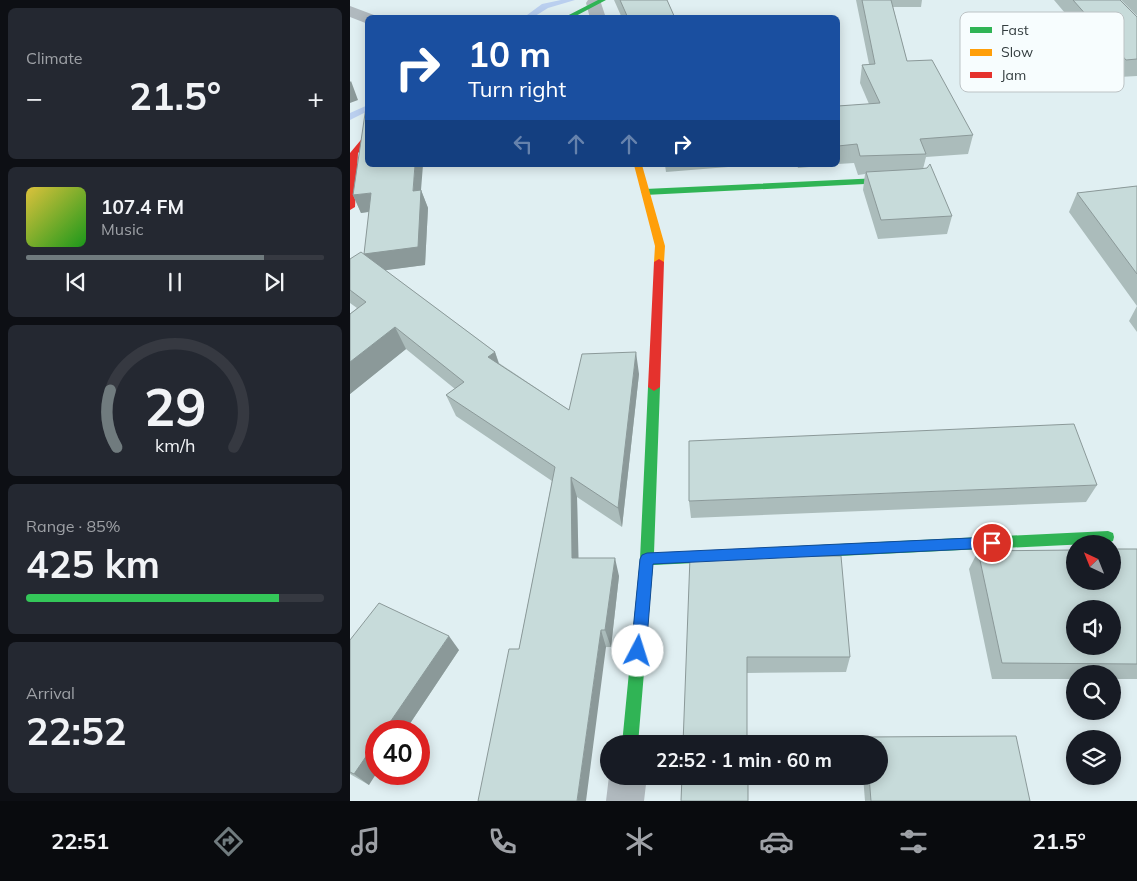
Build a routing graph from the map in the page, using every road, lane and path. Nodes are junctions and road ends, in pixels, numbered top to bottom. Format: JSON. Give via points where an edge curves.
{"nodes":[{"id":1,"x":598,"y":7,"type":"edge"},
{"id":2,"x":350,"y":11,"type":"edge"},
{"id":3,"x":575,"y":15,"type":"edge"},
{"id":4,"x":365,"y":18,"type":"edge"},
{"id":5,"x":365,"y":140,"type":"edge"},
{"id":6,"x":639,"y":167,"type":"edge"},
{"id":7,"x":915,"y":180,"type":"edge"},
{"id":8,"x":645,"y":192,"type":"junction"},
{"id":9,"x":350,"y":207,"type":"edge"},
{"id":10,"x":1066,"y":539,"type":"edge"},
{"id":11,"x":647,"y":559,"type":"junction"},
{"id":12,"x":631,"y":735,"type":"edge"},
{"id":13,"x":627,"y":785,"type":"edge"},
{"id":14,"x":625,"y":801,"type":"edge"}],
"edges":[{"from":1,"to":3,"type":"street"},
{"from":2,"to":4,"type":"street"},
{"from":5,"to":9,"type":"street","via":[[354,153]]},
{"from":6,"to":8,"type":"street"},
{"from":7,"to":8,"type":"street"},
{"from":8,"to":11,"type":"street","via":[[660,246]]},
{"from":10,"to":11,"type":"street"},
{"from":11,"to":12,"type":"street"},
{"from":13,"to":14,"type":"street"}]}
